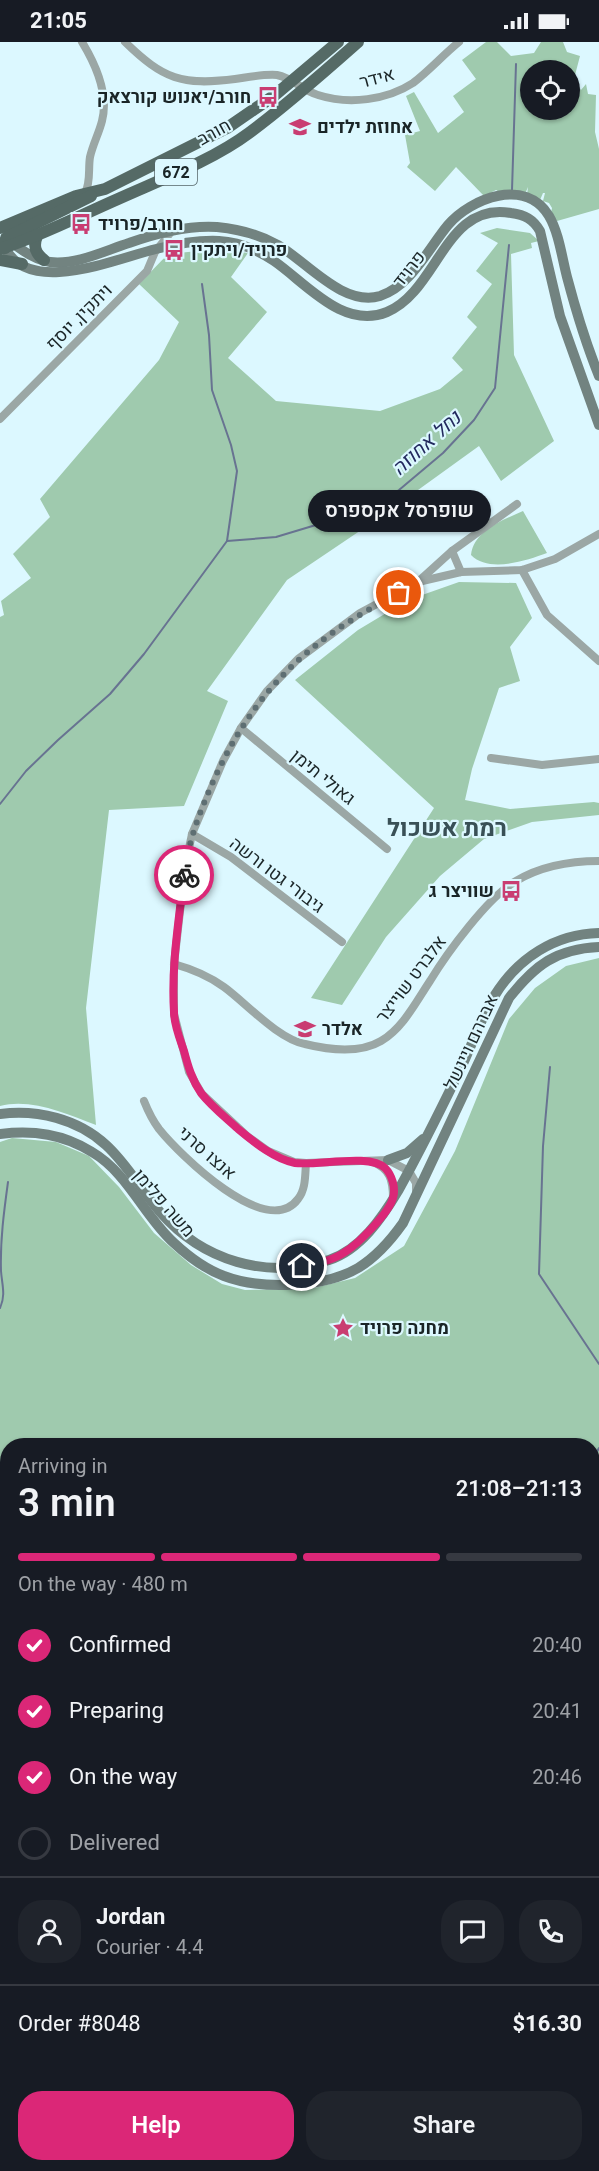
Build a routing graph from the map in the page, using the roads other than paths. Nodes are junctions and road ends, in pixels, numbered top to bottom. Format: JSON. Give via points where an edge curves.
{"nodes":[{"id":1,"x":82,"y":42,"type":"edge"},
{"id":2,"x":125,"y":42,"type":"edge"},
{"id":3,"x":338,"y":42,"type":"edge"},
{"id":4,"x":358,"y":42,"type":"edge"},
{"id":5,"x":459,"y":42,"type":"edge"},
{"id":6,"x":292,"y":80,"type":"junction"},
{"id":7,"x":303,"y":90,"type":"junction"},
{"id":8,"x":105,"y":189,"type":"junction"},
{"id":9,"x":85,"y":193,"type":"junction"},
{"id":10,"x":172,"y":231,"type":"junction"},
{"id":11,"x":37,"y":236,"type":"junction"},
{"id":12,"x":4,"y":240,"type":"edge"},
{"id":13,"x":158,"y":248,"type":"junction"},
{"id":14,"x":0,"y":260,"type":"edge"},
{"id":15,"x":44,"y":260,"type":"junction"},
{"id":16,"x":22,"y":264,"type":"junction"},
{"id":17,"x":599,"y":376,"type":"edge"},
{"id":18,"x":0,"y":419,"type":"edge"},
{"id":19,"x":599,"y":425,"type":"edge"},
{"id":20,"x":517,"y":504,"type":"dead end"},
{"id":21,"x":599,"y":534,"type":"edge"},
{"id":22,"x":452,"y":551,"type":"junction"},
{"id":23,"x":522,"y":570,"type":"junction"},
{"id":24,"x":461,"y":572,"type":"junction"},
{"id":25,"x":418,"y":582,"type":"junction"},
{"id":26,"x":599,"y":661,"type":"edge"},
{"id":27,"x":240,"y":728,"type":"junction"},
{"id":28,"x":491,"y":758,"type":"dead end"},
{"id":29,"x":599,"y":759,"type":"edge"},
{"id":30,"x":192,"y":834,"type":"junction"},
{"id":31,"x":387,"y":849,"type":"dead end"},
{"id":32,"x":599,"y":861,"type":"edge"},
{"id":33,"x":599,"y":933,"type":"edge"},
{"id":34,"x":342,"y":942,"type":"dead end"},
{"id":35,"x":599,"y":947,"type":"edge"},
{"id":36,"x":174,"y":964,"type":"junction"},
{"id":37,"x":144,"y":1101,"type":"dead end"},
{"id":38,"x":0,"y":1114,"type":"edge"},
{"id":39,"x":0,"y":1134,"type":"edge"},
{"id":40,"x":428,"y":1135,"type":"junction"},
{"id":41,"x":388,"y":1160,"type":"junction"},
{"id":42,"x":372,"y":1161,"type":"junction"},
{"id":43,"x":306,"y":1163,"type":"junction"},
{"id":44,"x":409,"y":1172,"type":"junction"},
{"id":45,"x":416,"y":1197,"type":"junction"},
{"id":46,"x":393,"y":1198,"type":"junction"}],
"edges":[{"from":1,"to":9,"type":"street","via":[[99,77],[104,107]]},
{"from":2,"to":6,"type":"street","via":[[156,70],[181,80],[209,82],[270,74]]},
{"from":3,"to":6,"type":"main road","name":"חורב","number":"672"},
{"from":4,"to":7,"type":"main road","name":"חורב","number":"672"},
{"from":5,"to":7,"type":"street","name":"אידר","via":[[414,82],[395,92],[349,100]]},
{"from":6,"to":7,"type":"street","name":"אידר"},
{"from":6,"to":8,"type":"main road","name":"חורב","number":"672","via":[[227,128]]},
{"from":7,"to":11,"type":"main road","name":"חורב","number":"672","via":[[248,134],[212,154]]},
{"from":8,"to":9,"type":"main road","name":"חורב","number":"672"},
{"from":8,"to":12,"type":"main road"},
{"from":9,"to":12,"type":"main road","name":"חורב","number":"672"},
{"from":10,"to":13,"type":"street","name":"ויתקין, יוסף"},
{"from":10,"to":15,"type":"main road","name":"פרויד","via":[[74,261]]},
{"from":10,"to":17,"type":"main road","name":"פרויד","via":[[204,226],[250,233],[280,247],[338,289],[368,298],[392,291],[404,282],[462,211],[484,199],[521,197],[540,205],[551,218],[577,314]]},
{"from":11,"to":12,"type":"main road","name":"חורב","number":"672"},
{"from":11,"to":15,"type":"main road","via":[[36,252]]},
{"from":12,"to":15,"type":"main road","name":"פרויד"},
{"from":12,"to":16,"type":"main road","name":"פרויד","via":[[10,256]]},
{"from":13,"to":16,"type":"main road","name":"פרויד","via":[[71,272],[51,274]]},
{"from":13,"to":18,"type":"street","name":"ויתקין, יוסף","via":[[147,271]]},
{"from":13,"to":19,"type":"main road","name":"פרויד","via":[[221,241],[248,247],[348,313],[384,314],[396,309],[415,291],[458,232],[474,218],[506,212],[527,217],[540,231],[560,316]]},
{"from":14,"to":16,"type":"main road"},
{"from":20,"to":22,"type":"street"},
{"from":21,"to":23,"type":"street","via":[[555,559]]},
{"from":22,"to":24,"type":"street"},
{"from":22,"to":25,"type":"street"},
{"from":23,"to":24,"type":"street"},
{"from":23,"to":26,"type":"street","via":[[547,615]]},
{"from":24,"to":25,"type":"street"},
{"from":25,"to":27,"type":"street","via":[[360,613],[298,659],[267,691]]},
{"from":27,"to":30,"type":"street"},
{"from":27,"to":31,"type":"street","name":"גאולי תימן"},
{"from":28,"to":29,"type":"street","via":[[542,765]]},
{"from":30,"to":34,"type":"street","name":"גיבורי גטו ורשה","via":[[231,857]]},
{"from":30,"to":36,"type":"street"},
{"from":32,"to":36,"type":"street","name":"אלברט שוייצר","via":[[576,861],[539,869],[514,881],[488,905],[442,961],[394,1032],[360,1049],[303,1044],[247,1007],[224,986]]},
{"from":33,"to":40,"type":"main road","name":"אברהם ויינשל","via":[[558,940],[535,952],[514,971],[494,996]]},
{"from":35,"to":45,"type":"main road","name":"אברהם ויינשל","via":[[552,957],[525,978],[509,998]]},
{"from":36,"to":43,"type":"street","via":[[174,1014],[189,1072],[202,1094],[268,1151]]},
{"from":37,"to":43,"type":"street","name":"אנצו סרני","via":[[157,1127],[176,1149],[209,1179],[252,1204],[278,1209],[292,1205],[301,1194]]},
{"from":38,"to":46,"type":"main road","name":"משה פלימן","via":[[38,1113],[93,1135],[126,1165],[161,1212],[185,1236],[221,1257],[247,1265],[302,1266],[332,1259],[359,1241]]},
{"from":39,"to":45,"type":"main road","name":"משה פלימן","via":[[44,1132],[93,1152],[122,1179],[186,1254],[225,1276],[253,1283],[328,1280],[357,1268],[392,1238]]},
{"from":40,"to":41,"type":"main road","via":[[407,1153]]},
{"from":40,"to":44,"type":"main road","name":"אברהם ויינשל"},
{"from":41,"to":42,"type":"street"},
{"from":41,"to":44,"type":"street"},
{"from":42,"to":43,"type":"street"},
{"from":42,"to":46,"type":"street","via":[[391,1177]]},
{"from":44,"to":45,"type":"street","via":[[416,1183]]},
{"from":44,"to":46,"type":"main road","name":"משה פלימן"}]}
